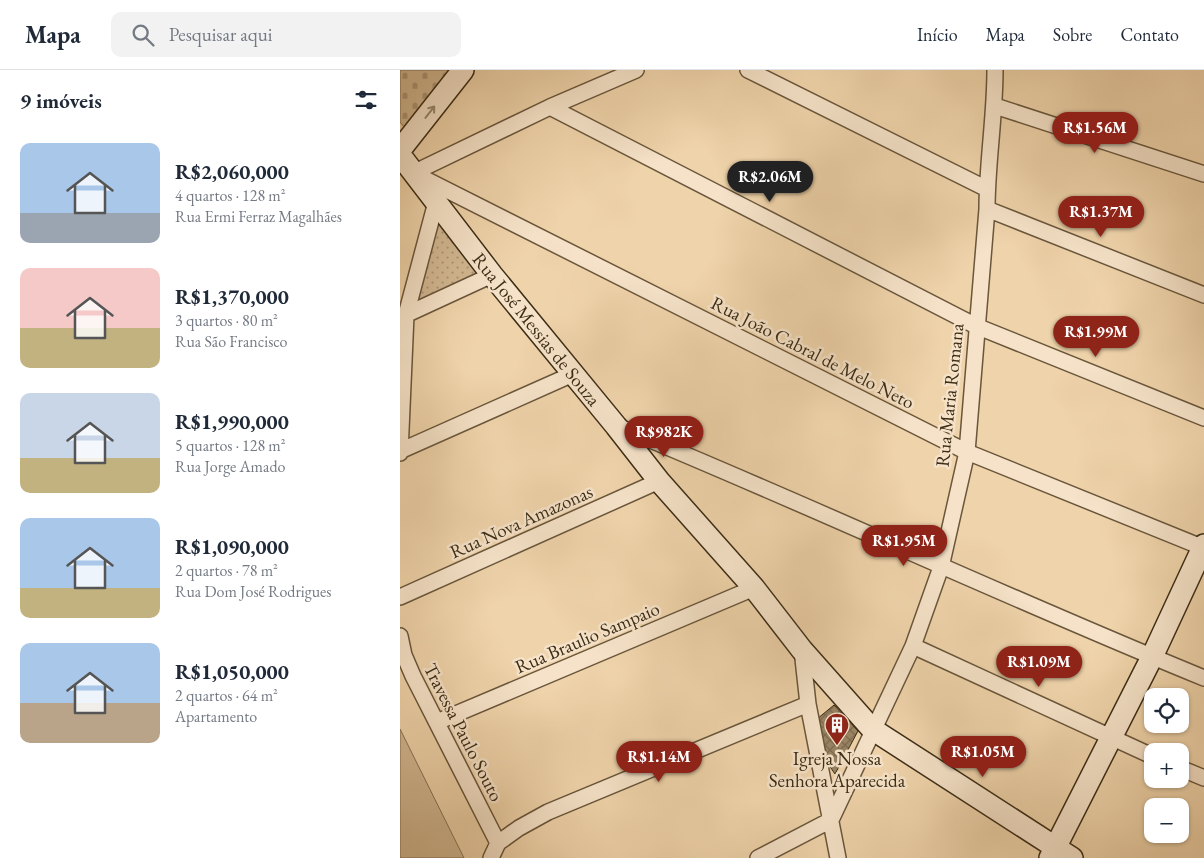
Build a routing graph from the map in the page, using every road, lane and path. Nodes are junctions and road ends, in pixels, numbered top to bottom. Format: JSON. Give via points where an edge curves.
{"nodes":[{"id":1,"x":463,"y":70,"type":"edge"},
{"id":2,"x":636,"y":70,"type":"edge"},
{"id":3,"x":748,"y":70,"type":"edge"},
{"id":4,"x":995,"y":70,"type":"edge"},
{"id":5,"x":995,"y":106,"type":"junction"},
{"id":6,"x":550,"y":107,"type":"junction"},
{"id":7,"x":404,"y":162,"type":"edge"},
{"id":8,"x":1204,"y":174,"type":"edge"},
{"id":9,"x":987,"y":189,"type":"junction"},
{"id":10,"x":436,"y":202,"type":"junction"},
{"id":11,"x":987,"y":210,"type":"junction"},
{"id":12,"x":492,"y":275,"type":"junction"},
{"id":13,"x":1204,"y":295,"type":"edge"},
{"id":14,"x":403,"y":316,"type":"edge"},
{"id":15,"x":976,"y":326,"type":"junction"},
{"id":16,"x":573,"y":374,"type":"junction"},
{"id":17,"x":1204,"y":418,"type":"edge"},
{"id":18,"x":616,"y":426,"type":"junction"},
{"id":19,"x":400,"y":452,"type":"edge"},
{"id":20,"x":967,"y":452,"type":"junction"},
{"id":21,"x":659,"y":481,"type":"junction"},
{"id":22,"x":1204,"y":547,"type":"edge"},
{"id":23,"x":941,"y":567,"type":"junction"},
{"id":24,"x":754,"y":588,"type":"junction"},
{"id":25,"x":400,"y":597,"type":"edge"},
{"id":26,"x":400,"y":636,"type":"edge"},
{"id":27,"x":913,"y":646,"type":"junction"},
{"id":28,"x":802,"y":650,"type":"junction"},
{"id":29,"x":1152,"y":657,"type":"junction"},
{"id":30,"x":1204,"y":678,"type":"edge"},
{"id":31,"x":808,"y":704,"type":"junction"},
{"id":32,"x":437,"y":722,"type":"junction"},
{"id":33,"x":872,"y":729,"type":"junction"},
{"id":34,"x":1111,"y":737,"type":"junction"},
{"id":35,"x":1144,"y":752,"type":"edge"},
{"id":36,"x":1189,"y":772,"type":"edge"},
{"id":37,"x":1204,"y":778,"type":"edge"},
{"id":38,"x":831,"y":820,"type":"junction"},
{"id":39,"x":498,"y":843,"type":"junction"},
{"id":40,"x":1059,"y":854,"type":"edge"},
{"id":41,"x":491,"y":858,"type":"edge"},
{"id":42,"x":758,"y":858,"type":"edge"},
{"id":43,"x":838,"y":858,"type":"edge"}],
"edges":[{"from":7,"to":1,"type":"street","one_way":true},
{"from":2,"to":6,"type":"street"},
{"from":3,"to":9,"type":"street"},
{"from":4,"to":5,"type":"street","name":"Rua Maria Romana"},
{"from":5,"to":8,"type":"street"},
{"from":5,"to":9,"type":"street","name":"Rua Maria Romana"},
{"from":6,"to":7,"type":"street"},
{"from":6,"to":15,"type":"street"},
{"from":7,"to":10,"type":"street","name":"Rua José Messias de Souza"},
{"from":7,"to":20,"type":"street","name":"Rua João Cabral de Melo Neto"},
{"from":9,"to":11,"type":"street","name":"Rua Maria Romana"},
{"from":10,"to":12,"type":"street","name":"Rua José Messias de Souza"},
{"from":10,"to":14,"type":"street"},
{"from":11,"to":13,"type":"street"},
{"from":11,"to":15,"type":"street","name":"Rua Maria Romana"},
{"from":12,"to":14,"type":"street"},
{"from":12,"to":16,"type":"street","name":"Rua José Messias de Souza"},
{"from":14,"to":19,"type":"street"},
{"from":15,"to":17,"type":"street"},
{"from":15,"to":20,"type":"street","name":"Rua Maria Romana"},
{"from":16,"to":18,"type":"street","name":"Rua José Messias de Souza"},
{"from":16,"to":19,"type":"street"},
{"from":18,"to":21,"type":"street","name":"Rua José Messias de Souza"},
{"from":18,"to":23,"type":"street","via":[[737,475]]},
{"from":20,"to":22,"type":"street","name":"Rua João Cabral de Melo Neto"},
{"from":20,"to":23,"type":"street","name":"Rua Maria Romana"},
{"from":21,"to":24,"type":"street","name":"Rua José Messias de Souza"},
{"from":21,"to":25,"type":"street","name":"Rua Nova Amazonas"},
{"from":22,"to":29,"type":"street"},
{"from":23,"to":27,"type":"street","name":"Rua Maria Romana"},
{"from":23,"to":29,"type":"street"},
{"from":24,"to":28,"type":"street","name":"Rua José Messias de Souza"},
{"from":24,"to":32,"type":"street","name":"Rua Braulio Sampaio"},
{"from":26,"to":32,"type":"street","name":"Travessa Paulo Souto","via":[[404,654]]},
{"from":27,"to":33,"type":"street","name":"Rua Maria Romana"},
{"from":27,"to":34,"type":"street"},
{"from":28,"to":31,"type":"street"},
{"from":28,"to":33,"type":"street","name":"Rua José Messias de Souza"},
{"from":29,"to":30,"type":"street"},
{"from":29,"to":34,"type":"street"},
{"from":31,"to":38,"type":"street"},
{"from":31,"to":39,"type":"street","via":[[548,812]]},
{"from":32,"to":39,"type":"street","name":"Travessa Paulo Souto"},
{"from":33,"to":38,"type":"street","name":"Rua Maria Romana"},
{"from":33,"to":40,"type":"street","name":"Rua José Messias de Souza"},
{"from":34,"to":35,"type":"street"},
{"from":34,"to":40,"type":"street"},
{"from":36,"to":37,"type":"street"},
{"from":38,"to":42,"type":"street"},
{"from":38,"to":43,"type":"street"},
{"from":39,"to":41,"type":"street"}]}
